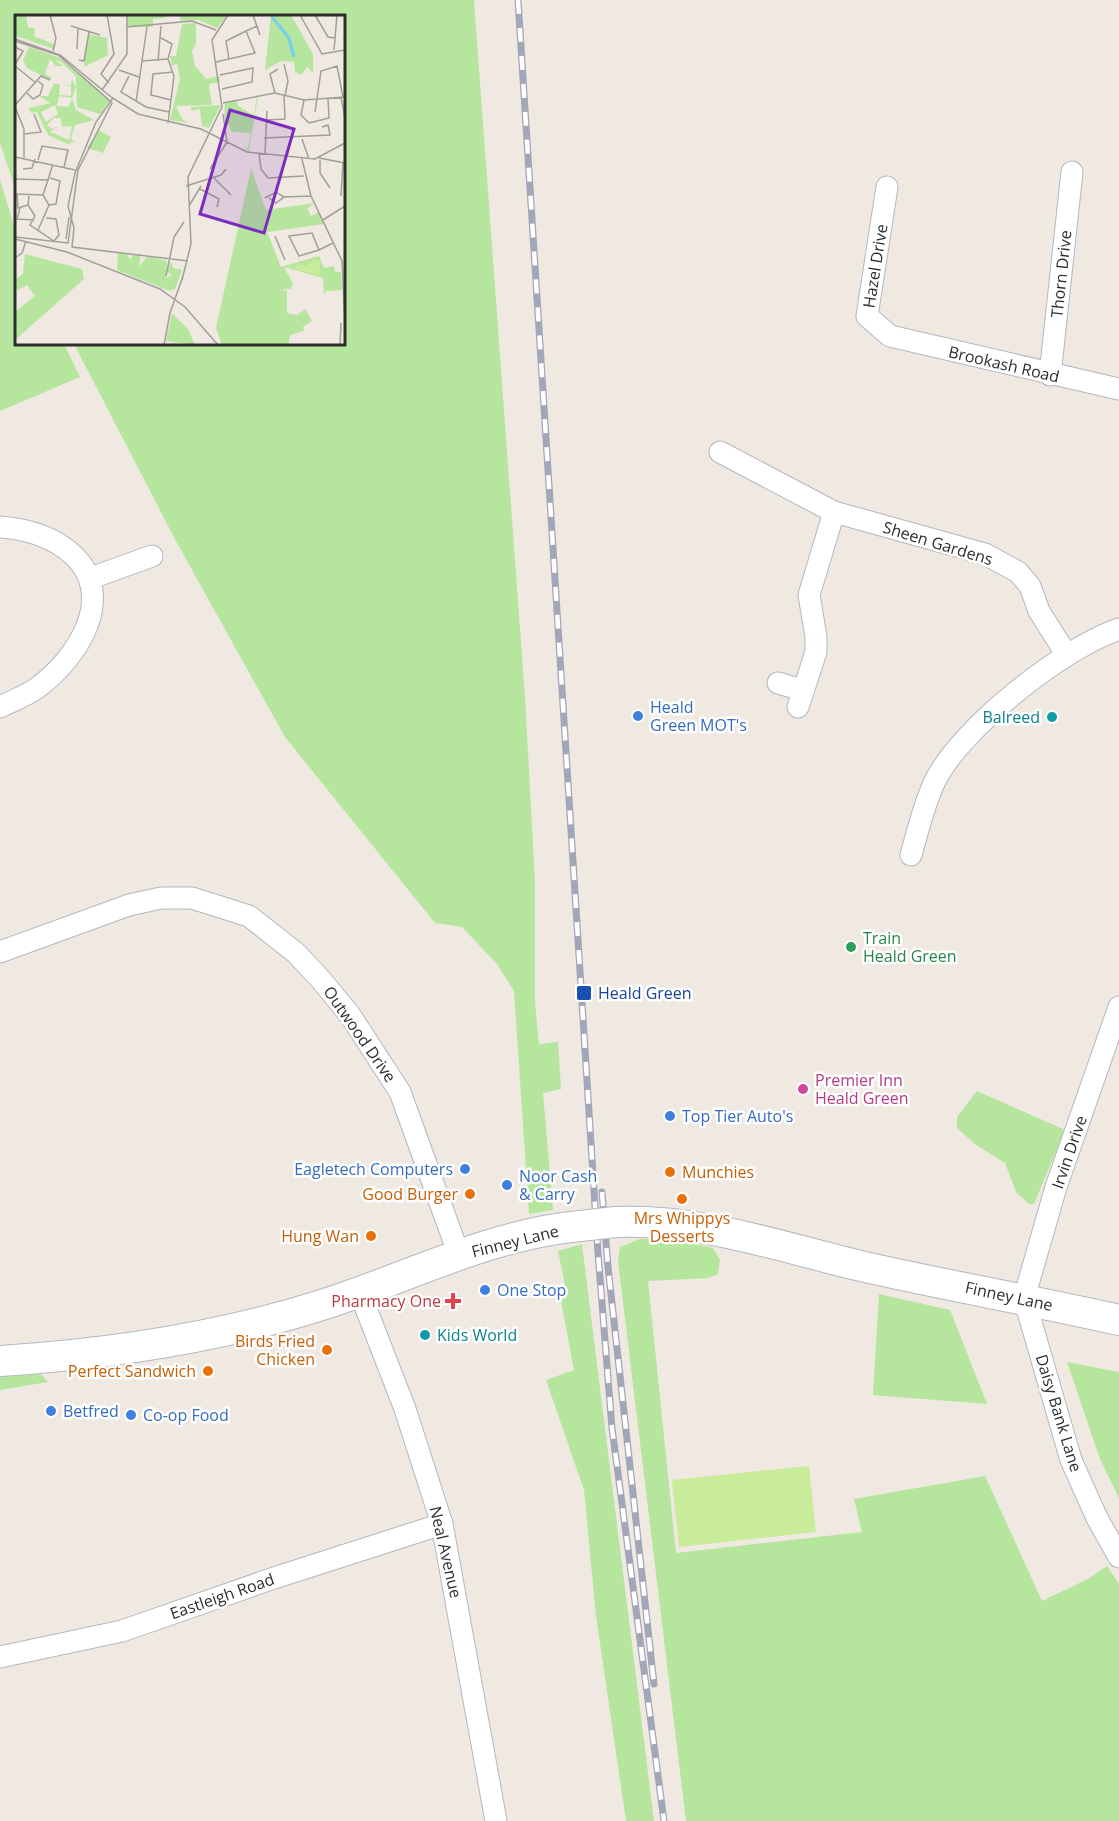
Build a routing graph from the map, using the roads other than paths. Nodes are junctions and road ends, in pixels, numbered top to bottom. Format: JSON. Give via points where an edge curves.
{"nodes":[{"id":1,"x":1072,"y":172,"type":"dead end"},
{"id":2,"x":887,"y":186,"type":"dead end"},
{"id":3,"x":890,"y":336,"type":"joint"},
{"id":4,"x":1050,"y":375,"type":"junction"},
{"id":5,"x":1119,"y":389,"type":"edge"},
{"id":6,"x":720,"y":452,"type":"dead end"},
{"id":7,"x":834,"y":512,"type":"junction"},
{"id":8,"x":0,"y":527,"type":"edge"},
{"id":9,"x":152,"y":556,"type":"dead end"},
{"id":10,"x":91,"y":578,"type":"junction"},
{"id":11,"x":1119,"y":629,"type":"edge"},
{"id":12,"x":1066,"y":654,"type":"junction"},
{"id":13,"x":778,"y":683,"type":"dead end"},
{"id":14,"x":0,"y":707,"type":"edge"},
{"id":15,"x":912,"y":855,"type":"dead end"},
{"id":16,"x":0,"y":952,"type":"edge"},
{"id":17,"x":1119,"y":1007,"type":"edge"},
{"id":18,"x":459,"y":1255,"type":"junction"},
{"id":19,"x":360,"y":1293,"type":"junction"},
{"id":20,"x":1024,"y":1298,"type":"junction"},
{"id":21,"x":1115,"y":1317,"type":"edge"},
{"id":22,"x":0,"y":1361,"type":"edge"},
{"id":23,"x":442,"y":1524,"type":"junction"},
{"id":24,"x":1119,"y":1557,"type":"edge"},
{"id":25,"x":0,"y":1657,"type":"edge"},
{"id":26,"x":496,"y":1821,"type":"edge"}],
"edges":[{"from":1,"to":4,"type":"street","name":"Thorn Drive"},
{"from":2,"to":3,"type":"street","name":"Hazel Drive","via":[[867,316]]},
{"from":3,"to":4,"type":"street","name":"Brookash Road"},
{"from":4,"to":5,"type":"street","name":"Brookash Road"},
{"from":6,"to":7,"type":"street","name":"Sheen Gardens"},
{"from":7,"to":12,"type":"street","name":"Sheen Gardens","via":[[985,555],[1018,572],[1030,586],[1039,611]]},
{"from":7,"to":13,"type":"street","via":[[809,594],[816,652],[800,698]]},
{"from":8,"to":10,"type":"street","via":[[46,536],[73,555]]},
{"from":9,"to":10,"type":"street"},
{"from":10,"to":14,"type":"street","via":[[93,605],[79,642],[36,689]]},
{"from":11,"to":12,"type":"street"},
{"from":12,"to":15,"type":"street","via":[[973,729],[949,758],[923,812]]},
{"from":16,"to":18,"type":"street","name":"Outwood Drive","via":[[129,905],[161,898],[192,898],[249,916],[296,953],[322,981],[350,1015],[400,1092]]},
{"from":17,"to":20,"type":"street","name":"Irvin Drive","via":[[1056,1186]]},
{"from":18,"to":19,"type":"street","name":"Finney Lane"},
{"from":18,"to":20,"type":"street","name":"Finney Lane","bridge":true,"via":[[546,1230],[648,1220],[717,1230],[866,1267]]},
{"from":19,"to":22,"type":"street","name":"Finney Lane","via":[[282,1317],[188,1339],[63,1357]]},
{"from":19,"to":23,"type":"street","name":"Neal Avenue","via":[[405,1409]]},
{"from":20,"to":21,"type":"street","name":"Finney Lane"},
{"from":20,"to":24,"type":"street","name":"Daisy Bank Lane","via":[[1071,1460]]},
{"from":23,"to":25,"type":"street","name":"Eastleigh Road","via":[[122,1632]]},
{"from":23,"to":26,"type":"street","name":"Neal Avenue"}]}
